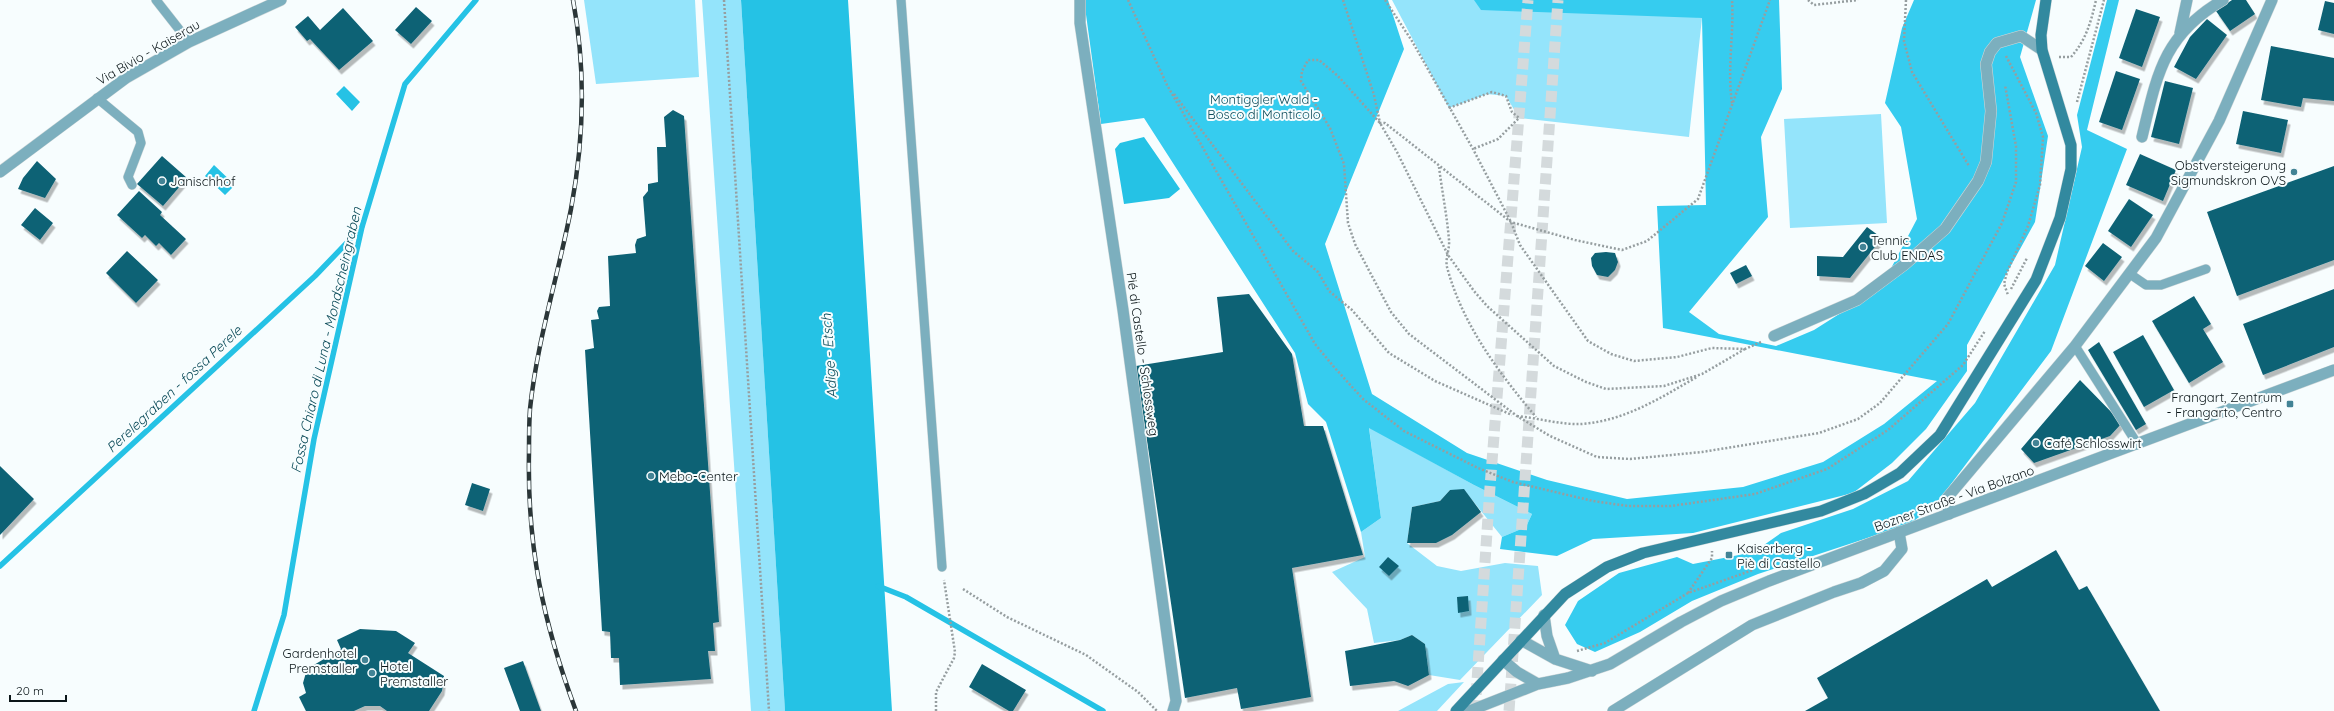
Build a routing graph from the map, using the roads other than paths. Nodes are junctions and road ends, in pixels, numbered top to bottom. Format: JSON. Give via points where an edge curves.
{"nodes":[{"id":1,"x":156,"y":0,"type":"edge"},
{"id":2,"x":280,"y":0,"type":"edge"},
{"id":3,"x":901,"y":0,"type":"edge"},
{"id":4,"x":1080,"y":0,"type":"edge"},
{"id":5,"x":2046,"y":0,"type":"edge"},
{"id":6,"x":2187,"y":0,"type":"edge"},
{"id":7,"x":2223,"y":0,"type":"edge"},
{"id":8,"x":2272,"y":0,"type":"edge"},
{"id":9,"x":2180,"y":33,"type":"junction"},
{"id":10,"x":189,"y":42,"type":"junction"},
{"id":11,"x":2042,"y":50,"type":"junction"},
{"id":12,"x":97,"y":98,"type":"junction"},
{"id":13,"x":2142,"y":137,"type":"dead end"},
{"id":14,"x":0,"y":172,"type":"edge"},
{"id":15,"x":132,"y":185,"type":"dead end"},
{"id":16,"x":2206,"y":269,"type":"dead end"},
{"id":17,"x":2130,"y":274,"type":"junction"},
{"id":18,"x":1774,"y":336,"type":"road end"},
{"id":19,"x":2076,"y":346,"type":"junction"},
{"id":20,"x":2334,"y":370,"type":"edge"},
{"id":21,"x":2138,"y":445,"type":"junction"},
{"id":22,"x":1949,"y":514,"type":"junction"},
{"id":23,"x":1899,"y":532,"type":"junction"},
{"id":24,"x":942,"y":567,"type":"road end"},
{"id":25,"x":1544,"y":615,"type":"junction"},
{"id":26,"x":1521,"y":640,"type":"junction"},
{"id":27,"x":1555,"y":659,"type":"junction"},
{"id":28,"x":1503,"y":660,"type":"junction"},
{"id":29,"x":1592,"y":671,"type":"junction"},
{"id":30,"x":1538,"y":684,"type":"junction"},
{"id":31,"x":1173,"y":711,"type":"edge"},
{"id":32,"x":1456,"y":711,"type":"edge"},
{"id":33,"x":1469,"y":711,"type":"edge"},
{"id":34,"x":1614,"y":711,"type":"edge"}],
"edges":[{"from":1,"to":10,"type":"lane"},
{"from":2,"to":10,"type":"street","name":"Via Bivio - Kaiserau"},
{"from":3,"to":24,"type":"lane"},
{"from":4,"to":31,"type":"street","name":"Pié di Castello - Schlossweg","via":[[1080,23],[1123,310],[1175,693]]},
{"from":5,"to":11,"type":"main road","via":[[2041,35]]},
{"from":6,"to":9,"type":"street"},
{"from":7,"to":9,"type":"street","via":[[2209,8]]},
{"from":8,"to":17,"type":"street","via":[[2219,121],[2156,238]]},
{"from":9,"to":13,"type":"street","via":[[2159,70]]},
{"from":10,"to":12,"type":"street","name":"Via Bivio - Kaiserau","via":[[126,78]]},
{"from":11,"to":18,"type":"street","via":[[2021,36],[1997,43],[1990,52],[1986,64],[1992,111],[1986,162],[1978,181],[1945,229],[1904,265],[1857,300]]},
{"from":11,"to":25,"type":"main road","via":[[2071,145],[2071,169],[2060,218],[2036,280],[1940,435],[1900,473],[1864,494],[1821,511],[1643,553],[1607,567],[1582,582]]},
{"from":12,"to":14,"type":"street","name":"Via Bivio - Kaiserau"},
{"from":12,"to":15,"type":"lane","via":[[138,132],[141,143],[128,177]]},
{"from":16,"to":17,"type":"lane","via":[[2161,285],[2146,285]]},
{"from":17,"to":19,"type":"street"},
{"from":19,"to":21,"type":"lane"},
{"from":19,"to":22,"type":"street","via":[[1947,498]]},
{"from":20,"to":21,"type":"street","name":"Bozner Straße - Via Bolzano"},
{"from":21,"to":22,"type":"street","name":"Bozner Straße - Via Bolzano"},
{"from":22,"to":23,"type":"street","name":"Bozner Straße - Via Bolzano"},
{"from":23,"to":29,"type":"street","name":"Bozner Straße - Via Bolzano","via":[[1721,601],[1610,664]]},
{"from":23,"to":34,"type":"street","via":[[1902,549],[1884,571],[1862,583],[1752,625]]},
{"from":25,"to":26,"type":"main road"},
{"from":25,"to":27,"type":"street","via":[[1547,636]]},
{"from":26,"to":27,"type":"street"},
{"from":26,"to":28,"type":"main road"},
{"from":27,"to":29,"type":"street"},
{"from":28,"to":30,"type":"street"},
{"from":28,"to":32,"type":"main road"},
{"from":29,"to":30,"type":"street","name":"Bozner Straße - Via Bolzano"},
{"from":30,"to":33,"type":"street","name":"Bozner Straße - Via Bolzano"}]}
